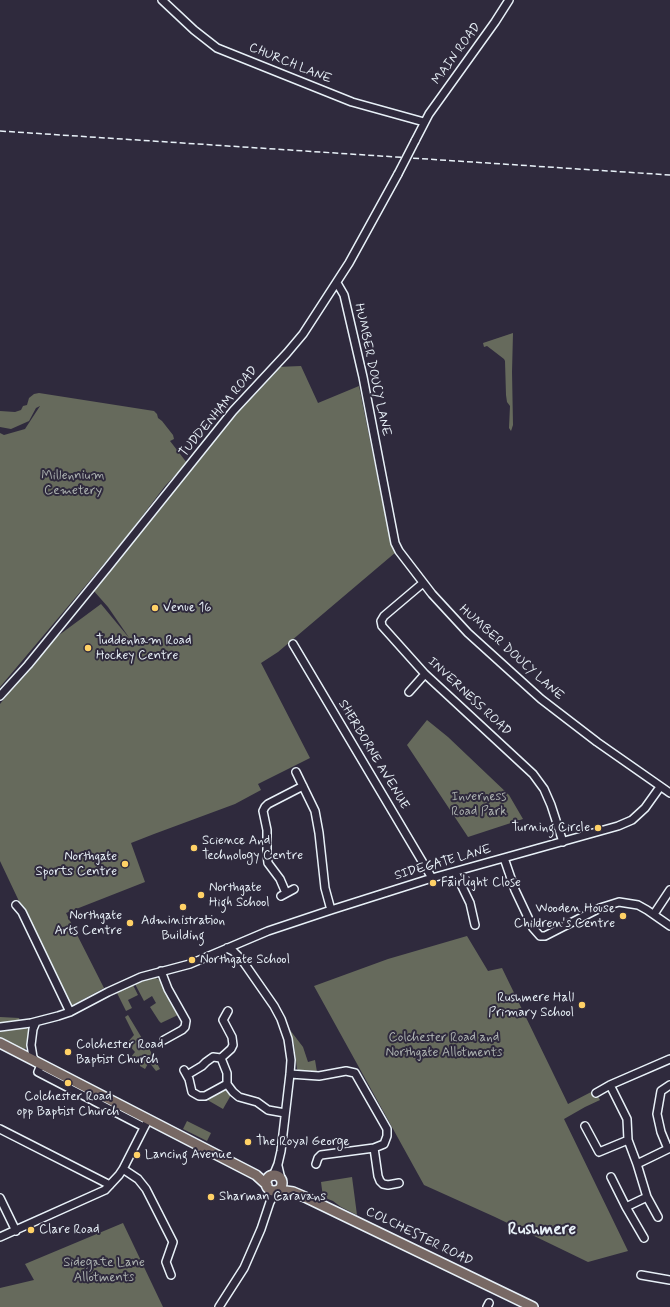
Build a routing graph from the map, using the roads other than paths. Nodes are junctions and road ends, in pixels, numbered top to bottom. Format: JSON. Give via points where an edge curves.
{"nodes":[{"id":1,"x":162,"y":0,"type":"edge"},
{"id":2,"x":509,"y":0,"type":"edge"},
{"id":3,"x":424,"y":122,"type":"junction"},
{"id":4,"x":337,"y":283,"type":"junction"},
{"id":5,"x":423,"y":583,"type":"junction"},
{"id":6,"x":293,"y":644,"type":"dead end"},
{"id":7,"x":425,"y":674,"type":"junction"},
{"id":8,"x":409,"y":692,"type":"dead end"},
{"id":9,"x":0,"y":696,"type":"edge"},
{"id":10,"x":296,"y":772,"type":"dead end"},
{"id":11,"x":303,"y":786,"type":"junction"},
{"id":12,"x":660,"y":787,"type":"junction"},
{"id":13,"x":670,"y":793,"type":"edge"},
{"id":14,"x":563,"y":842,"type":"junction"},
{"id":15,"x":504,"y":858,"type":"junction"},
{"id":16,"x":455,"y":872,"type":"junction"},
{"id":17,"x":432,"y":878,"type":"junction"},
{"id":18,"x":294,"y":889,"type":"dead end"},
{"id":19,"x":670,"y":890,"type":"edge"},
{"id":20,"x":16,"y":905,"type":"dead end"},
{"id":21,"x":331,"y":910,"type":"junction"},
{"id":22,"x":654,"y":914,"type":"junction"},
{"id":23,"x":474,"y":925,"type":"dead end"},
{"id":24,"x":670,"y":926,"type":"edge"},
{"id":25,"x":237,"y":943,"type":"junction"},
{"id":26,"x":227,"y":948,"type":"junction"},
{"id":27,"x":242,"y":960,"type":"junction"},
{"id":28,"x":161,"y":971,"type":"junction"},
{"id":29,"x":228,"y":1010,"type":"dead end"},
{"id":30,"x":70,"y":1012,"type":"junction"},
{"id":31,"x":36,"y":1022,"type":"junction"},
{"id":32,"x":0,"y":1027,"type":"edge"},
{"id":33,"x":165,"y":1040,"type":"dead end"},
{"id":34,"x":0,"y":1043,"type":"edge"},
{"id":35,"x":31,"y":1045,"type":"junction"},
{"id":36,"x":23,"y":1055,"type":"junction"},
{"id":37,"x":221,"y":1058,"type":"junction"},
{"id":38,"x":670,"y":1059,"type":"edge"},
{"id":39,"x":39,"y":1063,"type":"junction"},
{"id":40,"x":290,"y":1074,"type":"junction"},
{"id":41,"x":227,"y":1084,"type":"junction"},
{"id":42,"x":670,"y":1085,"type":"edge"},
{"id":43,"x":610,"y":1086,"type":"junction"},
{"id":44,"x":596,"y":1093,"type":"dead end"},
{"id":45,"x":285,"y":1113,"type":"junction"},
{"id":46,"x":146,"y":1124,"type":"junction"},
{"id":47,"x":585,"y":1126,"type":"dead end"},
{"id":48,"x":0,"y":1129,"type":"edge"},
{"id":49,"x":628,"y":1140,"type":"junction"},
{"id":50,"x":374,"y":1148,"type":"junction"},
{"id":51,"x":669,"y":1148,"type":"edge"},
{"id":52,"x":316,"y":1164,"type":"dead end"},
{"id":53,"x":637,"y":1164,"type":"junction"},
{"id":54,"x":123,"y":1169,"type":"junction"},
{"id":55,"x":611,"y":1177,"type":"dead end"},
{"id":56,"x":275,"y":1183,"type":"junction"},
{"id":57,"x":399,"y":1184,"type":"dead end"},
{"id":58,"x":110,"y":1185,"type":"junction"},
{"id":59,"x":647,"y":1197,"type":"junction"},
{"id":60,"x":0,"y":1198,"type":"edge"},
{"id":61,"x":626,"y":1207,"type":"junction"},
{"id":62,"x":658,"y":1217,"type":"dead end"},
{"id":63,"x":16,"y":1231,"type":"junction"},
{"id":64,"x":0,"y":1238,"type":"edge"},
{"id":65,"x":644,"y":1238,"type":"dead end"},
{"id":66,"x":171,"y":1270,"type":"dead end"},
{"id":67,"x":641,"y":1275,"type":"dead end"},
{"id":68,"x":670,"y":1280,"type":"edge"},
{"id":69,"x":218,"y":1307,"type":"edge"},
{"id":70,"x":533,"y":1307,"type":"edge"}],
"edges":[{"from":1,"to":3,"type":"street","name":"CHURCH LANE","via":[[217,48],[352,102]]},
{"from":2,"to":3,"type":"street","name":"MAIN ROAD"},
{"from":3,"to":4,"type":"street","name":"TUDDENHAM ROAD","bridge":true},
{"from":4,"to":5,"type":"street","name":"HUMBER DOUCY LANE","via":[[344,294],[363,377],[395,543]]},
{"from":4,"to":9,"type":"street","name":"TUDDENHAM ROAD","via":[[296,343],[233,411],[28,665]]},
{"from":5,"to":7,"type":"street","name":"INVERNESS ROAD","via":[[381,621],[382,626]]},
{"from":5,"to":12,"type":"street","name":"HUMBER DOUCY LANE","via":[[468,633],[541,699]]},
{"from":6,"to":17,"type":"street","name":"SHERBORNE AVENUE"},
{"from":7,"to":8,"type":"street"},
{"from":7,"to":14,"type":"street","name":"INVERNESS ROAD","via":[[533,774],[544,788]]},
{"from":10,"to":11,"type":"street"},
{"from":11,"to":18,"type":"street","via":[[268,804],[263,811],[269,865],[280,879],[284,895]]},
{"from":11,"to":21,"type":"street","via":[[316,817],[324,888]]},
{"from":12,"to":13,"type":"street","name":"HUMBER DOUCY LANE"},
{"from":12,"to":14,"type":"street","name":"SIDEGATE LANE","via":[[645,808],[628,822]]},
{"from":14,"to":15,"type":"street","name":"SIDEGATE LANE"},
{"from":15,"to":16,"type":"street","name":"SIDEGATE LANE"},
{"from":15,"to":22,"type":"street","via":[[515,890],[533,928],[540,936],[619,902],[638,905]]},
{"from":16,"to":17,"type":"street","name":"SIDEGATE LANE"},
{"from":16,"to":23,"type":"street","via":[[470,903]]},
{"from":17,"to":21,"type":"street","name":"SIDEGATE LANE"},
{"from":19,"to":22,"type":"street"},
{"from":20,"to":30,"type":"street","via":[[22,912]]},
{"from":21,"to":25,"type":"street","name":"SIDEGATE LANE"},
{"from":22,"to":24,"type":"street"},
{"from":25,"to":26,"type":"street","name":"SIDEGATE LANE"},
{"from":25,"to":27,"type":"street"},
{"from":26,"to":27,"type":"street"},
{"from":26,"to":28,"type":"street","name":"SIDEGATE LANE","via":[[190,964]]},
{"from":27,"to":40,"type":"street","via":[[286,1030],[290,1049]]},
{"from":28,"to":30,"type":"street","name":"SIDEGATE LANE","via":[[132,981]]},
{"from":28,"to":33,"type":"street","via":[[186,1019],[182,1030]]},
{"from":29,"to":37,"type":"street","via":[[219,1019],[233,1043],[231,1049]]},
{"from":30,"to":31,"type":"street","name":"SIDEGATE LANE"},
{"from":31,"to":32,"type":"street","name":"SIDEGATE LANE"},
{"from":31,"to":35,"type":"street"},
{"from":34,"to":36,"type":"main road"},
{"from":35,"to":36,"type":"street"},
{"from":35,"to":39,"type":"street","via":[[33,1057]]},
{"from":36,"to":39,"type":"main road"},
{"from":37,"to":41,"type":"street"},
{"from":37,"to":41,"type":"street","via":[[213,1057],[202,1066],[186,1073],[192,1092],[199,1096],[205,1096]]},
{"from":38,"to":43,"type":"street"},
{"from":39,"to":46,"type":"main road"},
{"from":40,"to":45,"type":"street"},
{"from":40,"to":50,"type":"street","via":[[319,1076],[346,1071],[357,1076],[387,1130],[388,1136],[384,1144]]},
{"from":41,"to":45,"type":"street","via":[[239,1097],[257,1102],[268,1110]]},
{"from":42,"to":51,"type":"street","via":[[662,1091],[657,1114],[661,1132]]},
{"from":43,"to":44,"type":"street"},
{"from":43,"to":49,"type":"street","via":[[627,1119]]},
{"from":45,"to":56,"type":"street"},
{"from":46,"to":54,"type":"street"},
{"from":46,"to":56,"type":"main road","via":[[263,1180]]},
{"from":47,"to":49,"type":"street","via":[[598,1152]]},
{"from":48,"to":58,"type":"street"},
{"from":49,"to":53,"type":"street"},
{"from":50,"to":52,"type":"street","via":[[321,1155]]},
{"from":50,"to":57,"type":"street","via":[[379,1178],[383,1184],[390,1188]]},
{"from":51,"to":53,"type":"street"},
{"from":53,"to":59,"type":"street"},
{"from":54,"to":58,"type":"street"},
{"from":54,"to":66,"type":"street","via":[[138,1179],[146,1189],[173,1242],[166,1260]]},
{"from":55,"to":61,"type":"street"},
{"from":56,"to":69,"type":"street","via":[[248,1261]]},
{"from":56,"to":70,"type":"main road","name":"COLCHESTER ROAD"},
{"from":58,"to":63,"type":"street","via":[[105,1190]]},
{"from":59,"to":61,"type":"street"},
{"from":59,"to":62,"type":"street"},
{"from":60,"to":63,"type":"street"},
{"from":61,"to":65,"type":"street"},
{"from":63,"to":64,"type":"street"},
{"from":67,"to":68,"type":"street"}]}
